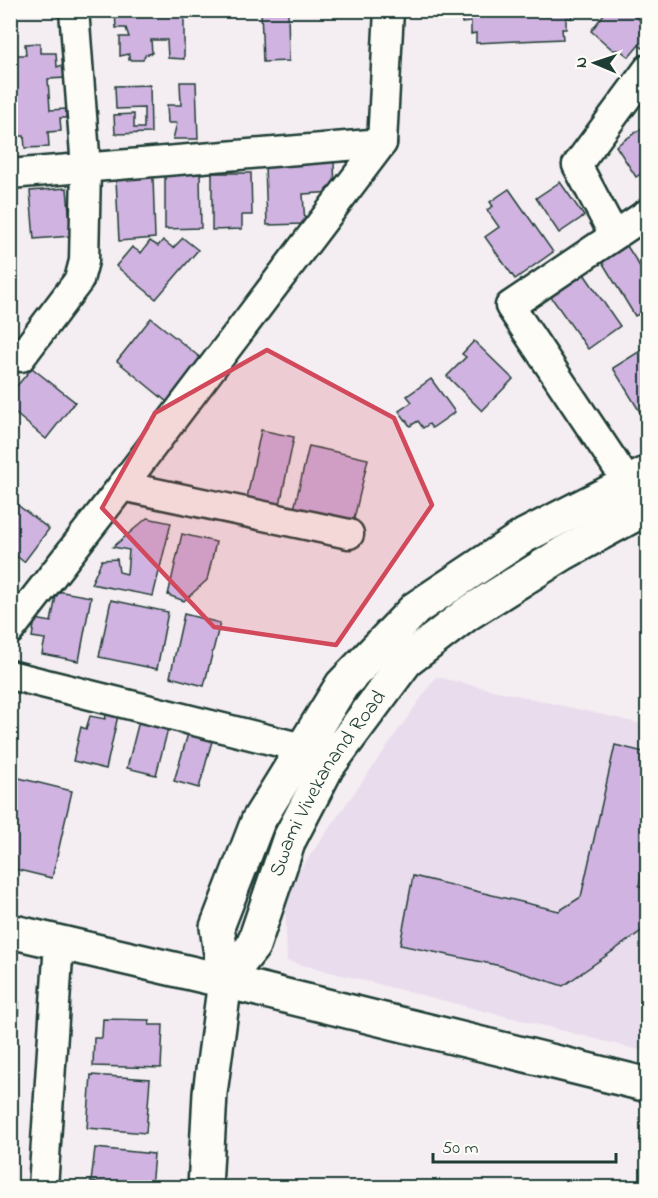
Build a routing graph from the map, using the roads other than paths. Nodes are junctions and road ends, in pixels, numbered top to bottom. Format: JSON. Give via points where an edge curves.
{"nodes":[{"id":1,"x":74,"y":10,"type":"edge"},
{"id":2,"x":389,"y":10,"type":"edge"},
{"id":3,"x":648,"y":69,"type":"edge"},
{"id":4,"x":382,"y":143,"type":"junction"},
{"id":5,"x":86,"y":168,"type":"junction"},
{"id":6,"x":10,"y":174,"type":"edge"},
{"id":7,"x":648,"y":213,"type":"edge"},
{"id":8,"x":614,"y":235,"type":"junction"},
{"id":9,"x":14,"y":358,"type":"edge"},
{"id":10,"x":122,"y":486,"type":"junction"},
{"id":11,"x":641,"y":488,"type":"edge"},
{"id":12,"x":349,"y":534,"type":"dead end"},
{"id":13,"x":10,"y":630,"type":"edge"},
{"id":14,"x":10,"y":675,"type":"edge"},
{"id":15,"x":315,"y":758,"type":"junction"},
{"id":16,"x":10,"y":931,"type":"edge"},
{"id":17,"x":59,"y":942,"type":"junction"},
{"id":18,"x":225,"y":981,"type":"junction"},
{"id":19,"x":648,"y":1085,"type":"edge"},
{"id":20,"x":43,"y":1188,"type":"edge"},
{"id":21,"x":205,"y":1188,"type":"edge"}],
"edges":[{"from":1,"to":5,"type":"street"},
{"from":2,"to":4,"type":"street"},
{"from":3,"to":8,"type":"street","via":[[577,165]]},
{"from":4,"to":5,"type":"street"},
{"from":4,"to":10,"type":"street"},
{"from":5,"to":6,"type":"street"},
{"from":5,"to":9,"type":"street","via":[[84,261],[79,280]]},
{"from":7,"to":8,"type":"street"},
{"from":8,"to":11,"type":"street","via":[[510,306]]},
{"from":10,"to":12,"type":"street"},
{"from":10,"to":13,"type":"street"},
{"from":11,"to":15,"type":"main road","name":"Swami Vivekanand Road","via":[[564,553],[466,614],[406,661]]},
{"from":14,"to":15,"type":"street"},
{"from":15,"to":18,"type":"main road","name":"Swami Vivekanand Road","via":[[253,946]]},
{"from":16,"to":17,"type":"main road"},
{"from":17,"to":18,"type":"main road"},
{"from":17,"to":20,"type":"street"},
{"from":18,"to":19,"type":"main road"},
{"from":18,"to":21,"type":"main road","via":[[210,1093]]}]}
